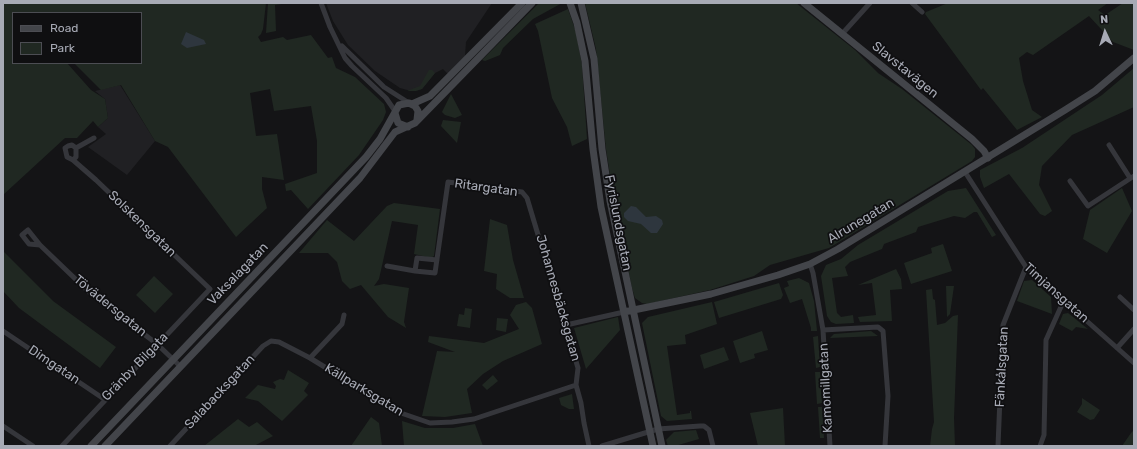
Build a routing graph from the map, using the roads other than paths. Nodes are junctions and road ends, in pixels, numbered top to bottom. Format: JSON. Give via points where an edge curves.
{"nodes":[{"id":1,"x":321,"y":3,"type":"edge"},
{"id":2,"x":522,"y":3,"type":"edge"},
{"id":3,"x":532,"y":3,"type":"edge"},
{"id":4,"x":570,"y":3,"type":"edge"},
{"id":5,"x":581,"y":3,"type":"edge"},
{"id":6,"x":804,"y":3,"type":"edge"},
{"id":7,"x":870,"y":3,"type":"edge"},
{"id":8,"x":912,"y":3,"type":"edge"},
{"id":9,"x":922,"y":12,"type":"dead end"},
{"id":10,"x":842,"y":34,"type":"junction"},
{"id":11,"x":338,"y":41,"type":"junction"},
{"id":12,"x":1134,"y":58,"type":"edge"},
{"id":13,"x":410,"y":103,"type":"junction"},
{"id":14,"x":395,"y":112,"type":"junction"},
{"id":15,"x":417,"y":120,"type":"junction"},
{"id":16,"x":408,"y":127,"type":"junction"},
{"id":17,"x":94,"y":138,"type":"dead end"},
{"id":18,"x":1108,"y":145,"type":"dead end"},
{"id":19,"x":76,"y":148,"type":"junction"},
{"id":20,"x":988,"y":158,"type":"junction"},
{"id":21,"x":73,"y":160,"type":"junction"},
{"id":22,"x":965,"y":172,"type":"junction"},
{"id":23,"x":1132,"y":177,"type":"edge"},
{"id":24,"x":1070,"y":181,"type":"dead end"},
{"id":25,"x":527,"y":198,"type":"joint"},
{"id":26,"x":40,"y":245,"type":"dead end"},
{"id":27,"x":437,"y":260,"type":"junction"},
{"id":28,"x":810,"y":264,"type":"junction"},
{"id":29,"x":386,"y":266,"type":"dead end"},
{"id":30,"x":1026,"y":268,"type":"junction"},
{"id":31,"x":415,"y":271,"type":"junction"},
{"id":32,"x":210,"y":289,"type":"joint"},
{"id":33,"x":1120,"y":297,"type":"dead end"},
{"id":34,"x":1064,"y":300,"type":"junction"},
{"id":35,"x":633,"y":310,"type":"junction"},
{"id":36,"x":1134,"y":310,"type":"edge"},
{"id":37,"x":624,"y":312,"type":"junction"},
{"id":38,"x":344,"y":315,"type":"dead end"},
{"id":39,"x":566,"y":325,"type":"junction"},
{"id":40,"x":1134,"y":329,"type":"edge"},
{"id":41,"x":823,"y":330,"type":"junction"},
{"id":42,"x":3,"y":331,"type":"edge"},
{"id":43,"x":271,"y":341,"type":"joint"},
{"id":44,"x":157,"y":344,"type":"junction"},
{"id":45,"x":1117,"y":348,"type":"junction"},
{"id":46,"x":310,"y":358,"type":"junction"},
{"id":47,"x":173,"y":360,"type":"junction"},
{"id":48,"x":1134,"y":363,"type":"edge"},
{"id":49,"x":180,"y":367,"type":"junction"},
{"id":50,"x":576,"y":386,"type":"junction"},
{"id":51,"x":104,"y":399,"type":"junction"},
{"id":52,"x":3,"y":426,"type":"edge"},
{"id":53,"x":658,"y":429,"type":"junction"},
{"id":54,"x":649,"y":431,"type":"junction"},
{"id":55,"x":32,"y":446,"type":"edge"},
{"id":56,"x":62,"y":446,"type":"edge"},
{"id":57,"x":91,"y":446,"type":"edge"},
{"id":58,"x":105,"y":446,"type":"edge"},
{"id":59,"x":170,"y":446,"type":"edge"},
{"id":60,"x":589,"y":446,"type":"edge"},
{"id":61,"x":602,"y":446,"type":"edge"},
{"id":62,"x":653,"y":446,"type":"edge"},
{"id":63,"x":662,"y":446,"type":"edge"},
{"id":64,"x":713,"y":446,"type":"edge"},
{"id":65,"x":830,"y":446,"type":"edge"},
{"id":66,"x":885,"y":446,"type":"edge"},
{"id":67,"x":998,"y":446,"type":"edge"},
{"id":68,"x":1040,"y":446,"type":"edge"}],
"edges":[{"from":1,"to":11,"type":"street"},
{"from":2,"to":13,"type":"main road","via":[[430,96]]},
{"from":3,"to":15,"type":"main road"},
{"from":4,"to":37,"type":"main road","name":"Fyrislundsgatan","via":[[585,61],[601,207]]},
{"from":5,"to":35,"type":"main road","name":"Fyrislundsgatan","via":[[594,59],[602,149],[610,200]]},
{"from":6,"to":10,"type":"main road","name":"Slavstavägen"},
{"from":7,"to":10,"type":"street"},
{"from":8,"to":9,"type":"street"},
{"from":10,"to":20,"type":"main road","name":"Slavstavägen","via":[[972,139]]},
{"from":11,"to":13,"type":"street","via":[[369,74]]},
{"from":11,"to":14,"type":"street","via":[[352,66],[386,98]]},
{"from":12,"to":20,"type":"main road","name":"Alrunegatan","via":[[1095,91]]},
{"from":13,"to":14,"type":"main road","via":[[399,105]]},
{"from":13,"to":15,"type":"main road","via":[[418,111]]},
{"from":14,"to":16,"type":"main road","via":[[398,123]]},
{"from":14,"to":47,"type":"main road","name":"Vaksalagatan","via":[[380,139],[366,157]]},
{"from":15,"to":16,"type":"main road"},
{"from":16,"to":49,"type":"main road","name":"Vaksalagatan","via":[[395,132],[360,178]]},
{"from":17,"to":19,"type":"street","name":"Solskensgatan"},
{"from":18,"to":23,"type":"street"},
{"from":19,"to":21,"type":"street","via":[[76,157]]},
{"from":19,"to":21,"type":"street","name":"Solskensgatan","via":[[72,145],[65,148],[67,157]]},
{"from":20,"to":22,"type":"main road","name":"Alrunegatan"},
{"from":21,"to":32,"type":"street","name":"Solskensgatan"},
{"from":22,"to":28,"type":"main road","name":"Alrunegatan"},
{"from":22,"to":30,"type":"street","name":"Timjansgatan"},
{"from":23,"to":24,"type":"street","via":[[1088,206]]},
{"from":25,"to":27,"type":"street","name":"Ritargatan","via":[[522,192],[448,182]]},
{"from":25,"to":39,"type":"street","name":"Johannesbäcksgatan"},
{"from":26,"to":44,"type":"street","name":"Tövädersgatan","via":[[90,293]]},
{"from":27,"to":31,"type":"street","name":"Ritargatan","via":[[435,273]]},
{"from":27,"to":31,"type":"street","via":[[417,258]]},
{"from":28,"to":35,"type":"main road","name":"Alrunegatan","via":[[711,294]]},
{"from":28,"to":41,"type":"street","name":"Kamomillgatan"},
{"from":29,"to":31,"type":"street","name":"Ritargatan"},
{"from":30,"to":34,"type":"street","name":"Timjansgatan"},
{"from":30,"to":67,"type":"street","name":"Fänkålsgatan","via":[[1003,325]]},
{"from":32,"to":44,"type":"street","name":"Gränby Bilgata"},
{"from":33,"to":36,"type":"street"},
{"from":34,"to":45,"type":"street","name":"Timjansgatan"},
{"from":34,"to":68,"type":"street","via":[[1046,340],[1044,435]]},
{"from":35,"to":37,"type":"main road","name":"Alrunegatan"},
{"from":35,"to":53,"type":"main road","name":"Fyrislundsgatan"},
{"from":37,"to":39,"type":"street","name":"Alrunegatan"},
{"from":37,"to":54,"type":"main road","name":"Fyrislundsgatan"},
{"from":38,"to":46,"type":"street","via":[[342,324]]},
{"from":39,"to":50,"type":"street","name":"Johannesbäcksgatan","via":[[578,368]]},
{"from":40,"to":45,"type":"street"},
{"from":41,"to":65,"type":"street","name":"Kamomillgatan"},
{"from":41,"to":66,"type":"street","name":"Kamomillgatan","via":[[878,327],[883,332],[888,396]]},
{"from":42,"to":51,"type":"street","name":"Dimgatan"},
{"from":43,"to":46,"type":"street","name":"Källparksgatan","via":[[279,342]]},
{"from":43,"to":59,"type":"street","name":"Salabacksgatan","via":[[260,349]]},
{"from":44,"to":47,"type":"street","name":"Tövädersgatan"},
{"from":44,"to":51,"type":"street","name":"Gränby Bilgata"},
{"from":45,"to":48,"type":"street","name":"Timjansgatan"},
{"from":46,"to":50,"type":"street","name":"Källparksgatan","via":[[398,412],[430,423],[474,419]]},
{"from":47,"to":49,"type":"street","name":"Tövädersgatan"},
{"from":47,"to":57,"type":"main road","name":"Vaksalagatan"},
{"from":49,"to":58,"type":"main road","name":"Vaksalagatan"},
{"from":50,"to":60,"type":"street","name":"Johannesbäcksgatan"},
{"from":51,"to":56,"type":"street","name":"Gränby Bilgata"},
{"from":52,"to":55,"type":"street"},
{"from":53,"to":54,"type":"street"},
{"from":53,"to":63,"type":"main road","name":"Fyrislundsgatan"},
{"from":53,"to":64,"type":"street","via":[[704,426],[709,430]]},
{"from":54,"to":61,"type":"street"},
{"from":54,"to":62,"type":"main road","name":"Fyrislundsgatan"}]}
